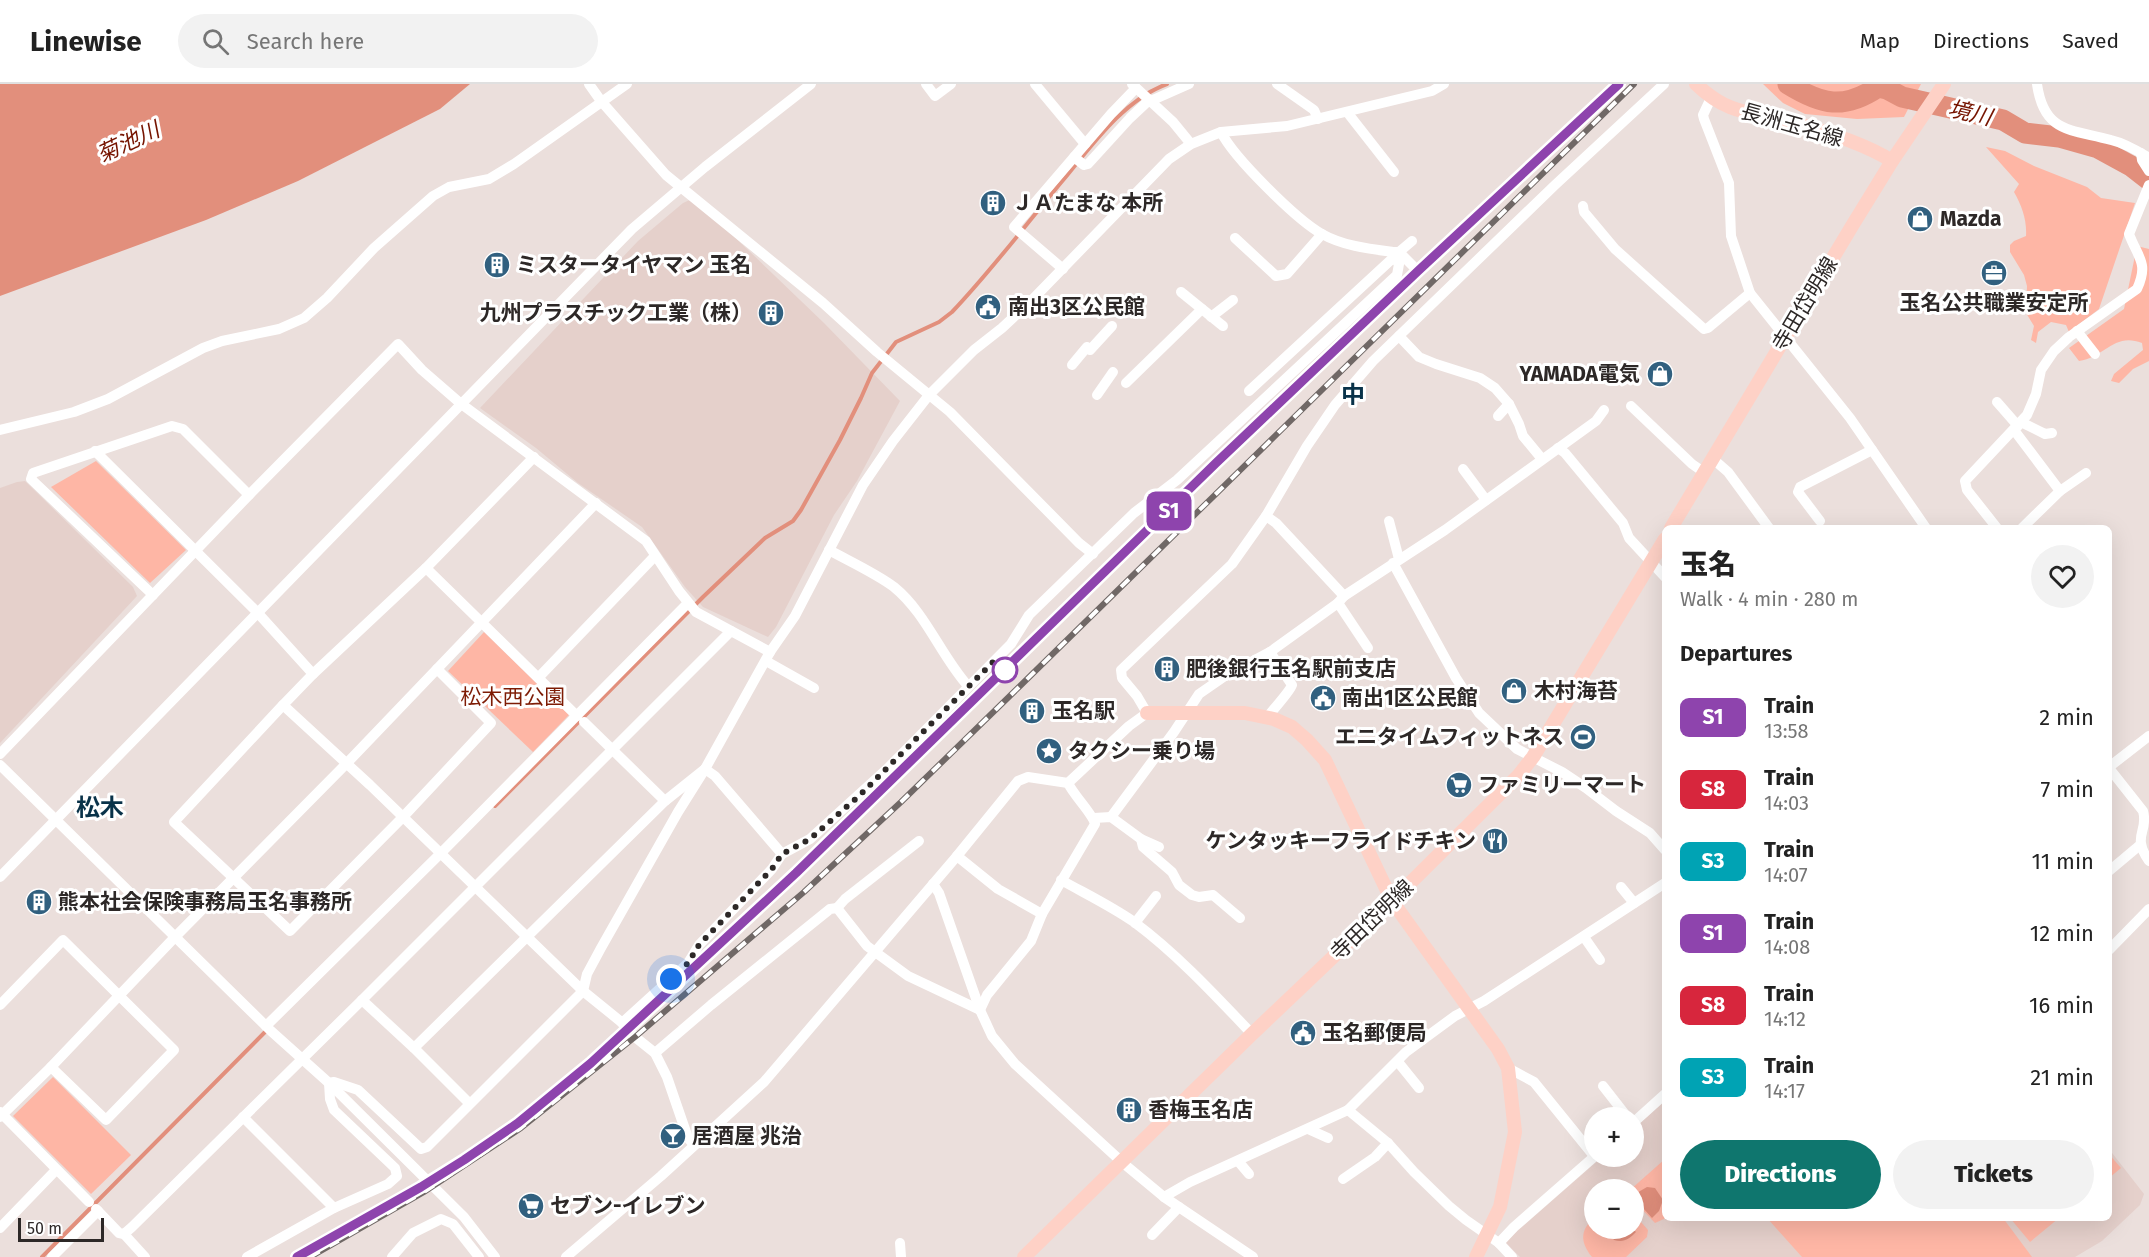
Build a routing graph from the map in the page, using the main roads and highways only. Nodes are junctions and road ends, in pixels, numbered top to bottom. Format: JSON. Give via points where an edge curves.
{"nodes":[{"id":1,"x":1696,"y":84,"type":"edge"},
{"id":2,"x":1941,"y":88,"type":"edge"},
{"id":3,"x":1892,"y":161,"type":"junction"},
{"id":4,"x":1673,"y":525,"type":"edge"},
{"id":5,"x":1662,"y":544,"type":"edge"},
{"id":6,"x":1147,"y":713,"type":"road end"},
{"id":7,"x":1392,"y":901,"type":"junction"},
{"id":8,"x":1024,"y":1257,"type":"edge"},
{"id":9,"x":1476,"y":1257,"type":"edge"}],
"edges":[{"from":1,"to":3,"type":"main road","name":"長洲玉名線","via":[[1711,98],[1744,113],[1789,122],[1873,148]]},
{"from":2,"to":3,"type":"main road","name":"寺田岱明線"},
{"from":3,"to":4,"type":"main road","name":"寺田岱明線"},
{"from":5,"to":7,"type":"main road","name":"寺田岱明線","via":[[1533,758]]},
{"from":6,"to":7,"type":"main road","via":[[1245,712],[1292,727],[1326,760]]},
{"from":7,"to":8,"type":"main road","name":"寺田岱明線"},
{"from":7,"to":9,"type":"main road","via":[[1508,1068],[1515,1132],[1500,1207]]}]}
